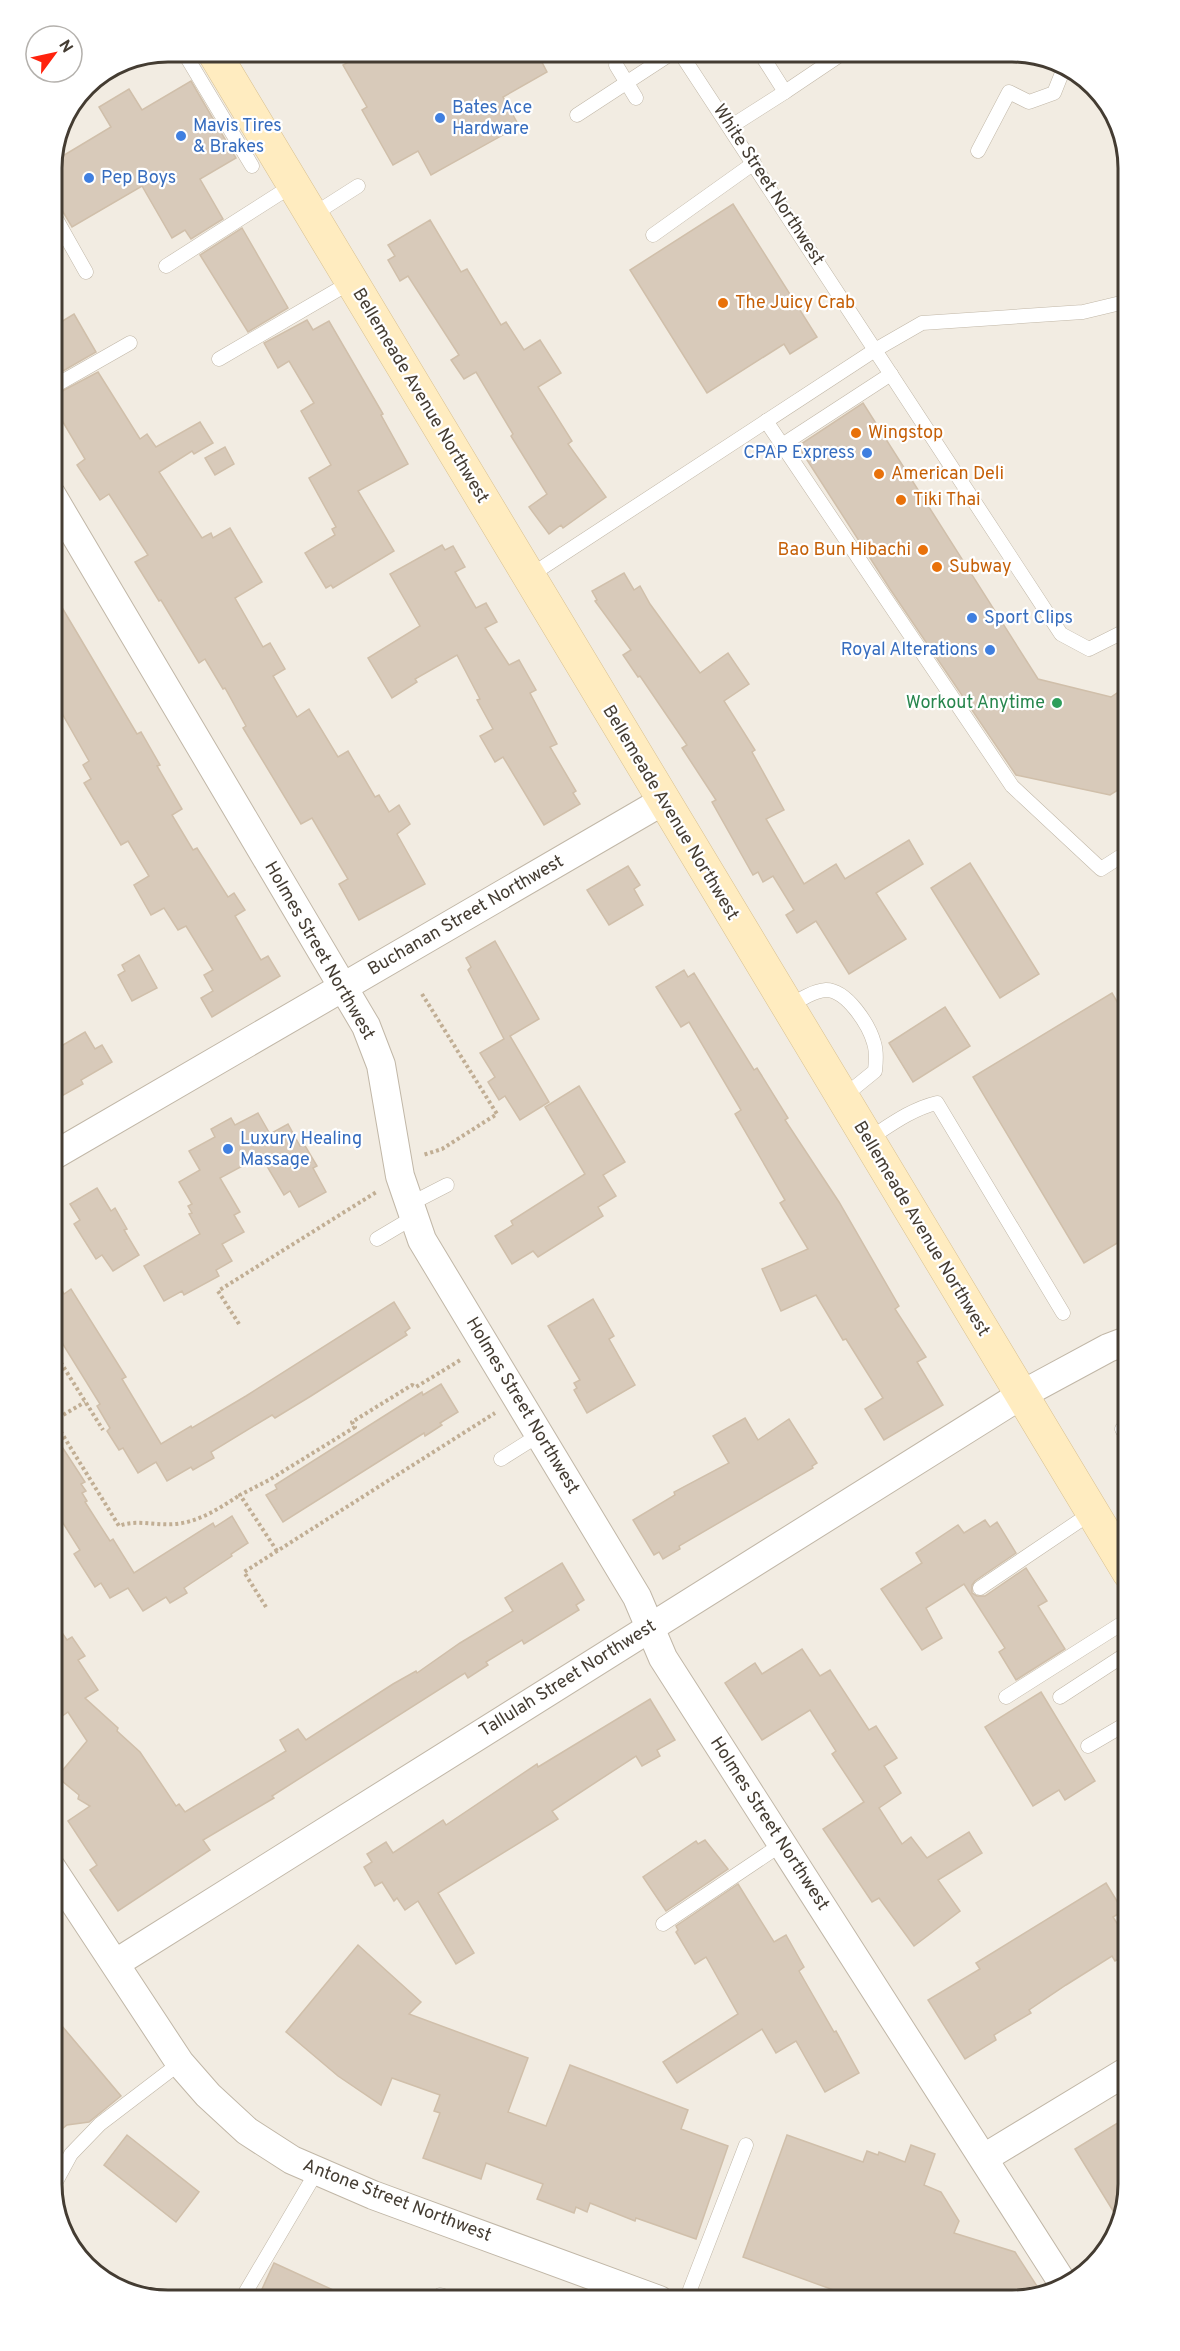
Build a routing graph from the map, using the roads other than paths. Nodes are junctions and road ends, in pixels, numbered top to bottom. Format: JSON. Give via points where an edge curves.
{"nodes":[{"id":1,"x":190,"y":62,"type":"edge"},
{"id":2,"x":220,"y":62,"type":"edge"},
{"id":3,"x":660,"y":62,"type":"edge"},
{"id":4,"x":685,"y":62,"type":"edge"},
{"id":5,"x":766,"y":62,"type":"edge"},
{"id":6,"x":830,"y":62,"type":"edge"},
{"id":7,"x":616,"y":65,"type":"dead end"},
{"id":8,"x":1062,"y":73,"type":"edge"},
{"id":9,"x":627,"y":84,"type":"junction"},
{"id":10,"x":785,"y":92,"type":"junction"},
{"id":11,"x":636,"y":98,"type":"dead end"},
{"id":12,"x":577,"y":115,"type":"dead end"},
{"id":13,"x":730,"y":127,"type":"junction"},
{"id":14,"x":978,"y":151,"type":"dead end"},
{"id":15,"x":754,"y":163,"type":"junction"},
{"id":16,"x":252,"y":166,"type":"dead end"},
{"id":17,"x":293,"y":185,"type":"junction"},
{"id":18,"x":358,"y":186,"type":"dead end"},
{"id":19,"x":311,"y":216,"type":"junction"},
{"id":20,"x":62,"y":229,"type":"edge"},
{"id":21,"x":653,"y":235,"type":"dead end"},
{"id":22,"x":165,"y":266,"type":"dead end"},
{"id":23,"x":86,"y":272,"type":"dead end"},
{"id":24,"x":351,"y":282,"type":"junction"},
{"id":25,"x":1118,"y":304,"type":"edge"},
{"id":26,"x":130,"y":344,"type":"dead end"},
{"id":27,"x":875,"y":350,"type":"junction"},
{"id":28,"x":219,"y":359,"type":"dead end"},
{"id":29,"x":891,"y":374,"type":"junction"},
{"id":30,"x":62,"y":382,"type":"edge"},
{"id":31,"x":765,"y":421,"type":"junction"},
{"id":32,"x":782,"y":445,"type":"junction"},
{"id":33,"x":62,"y":513,"type":"edge"},
{"id":34,"x":528,"y":577,"type":"junction"},
{"id":35,"x":1118,"y":634,"type":"edge"},
{"id":36,"x":663,"y":801,"type":"junction"},
{"id":37,"x":1118,"y":858,"type":"edge"},
{"id":38,"x":343,"y":987,"type":"junction"},
{"id":39,"x":787,"y":1008,"type":"junction"},
{"id":40,"x":842,"y":1099,"type":"junction"},
{"id":41,"x":867,"y":1140,"type":"junction"},
{"id":42,"x":62,"y":1151,"type":"edge"},
{"id":43,"x":447,"y":1185,"type":"dead end"},
{"id":44,"x":412,"y":1211,"type":"junction"},
{"id":45,"x":377,"y":1239,"type":"dead end"},
{"id":46,"x":1063,"y":1313,"type":"dead end"},
{"id":47,"x":1118,"y":1344,"type":"edge"},
{"id":48,"x":1021,"y":1395,"type":"junction"},
{"id":49,"x":539,"y":1435,"type":"junction"},
{"id":50,"x":501,"y":1459,"type":"dead end"},
{"id":51,"x":1091,"y":1513,"type":"junction"},
{"id":52,"x":1118,"y":1556,"type":"edge"},
{"id":53,"x":980,"y":1588,"type":"dead end"},
{"id":54,"x":1118,"y":1626,"type":"edge"},
{"id":55,"x":650,"y":1628,"type":"junction"},
{"id":56,"x":1118,"y":1660,"type":"edge"},
{"id":57,"x":1006,"y":1697,"type":"dead end"},
{"id":58,"x":1060,"y":1697,"type":"dead end"},
{"id":59,"x":1118,"y":1728,"type":"edge"},
{"id":60,"x":1088,"y":1746,"type":"dead end"},
{"id":61,"x":782,"y":1844,"type":"junction"},
{"id":62,"x":62,"y":1883,"type":"edge"},
{"id":63,"x":663,"y":1924,"type":"dead end"},
{"id":64,"x":116,"y":1963,"type":"junction"},
{"id":65,"x":180,"y":2063,"type":"junction"},
{"id":66,"x":1118,"y":2077,"type":"edge"},
{"id":67,"x":746,"y":2145,"type":"dead end"},
{"id":68,"x":984,"y":2158,"type":"junction"},
{"id":69,"x":62,"y":2171,"type":"edge"},
{"id":70,"x":318,"y":2171,"type":"junction"},
{"id":71,"x":1060,"y":2278,"type":"edge"},
{"id":72,"x":248,"y":2289,"type":"edge"},
{"id":73,"x":631,"y":2290,"type":"edge"},
{"id":74,"x":690,"y":2290,"type":"edge"}],
"edges":[{"from":1,"to":16,"type":"lane"},
{"from":2,"to":17,"type":"street","name":"Bellemeade Avenue Northwest"},
{"from":3,"to":9,"type":"lane"},
{"from":4,"to":13,"type":"lane","name":"White Street Northwest"},
{"from":5,"to":10,"type":"lane"},
{"from":6,"to":10,"type":"lane"},
{"from":7,"to":9,"type":"lane"},
{"from":8,"to":14,"type":"lane","via":[[1054,93],[1029,102],[1009,92]]},
{"from":9,"to":11,"type":"lane"},
{"from":9,"to":12,"type":"lane"},
{"from":10,"to":13,"type":"lane"},
{"from":13,"to":15,"type":"lane","name":"White Street Northwest"},
{"from":15,"to":21,"type":"lane"},
{"from":15,"to":27,"type":"lane","name":"White Street Northwest"},
{"from":17,"to":19,"type":"street","name":"Bellemeade Avenue Northwest"},
{"from":17,"to":22,"type":"lane"},
{"from":18,"to":19,"type":"lane"},
{"from":19,"to":24,"type":"street","name":"Bellemeade Avenue Northwest"},
{"from":20,"to":23,"type":"lane"},
{"from":24,"to":28,"type":"lane"},
{"from":24,"to":34,"type":"street","name":"Bellemeade Avenue Northwest"},
{"from":25,"to":27,"type":"lane","via":[[1083,312],[922,323]]},
{"from":26,"to":30,"type":"lane"},
{"from":27,"to":29,"type":"lane","name":"White Street Northwest"},
{"from":27,"to":31,"type":"lane"},
{"from":29,"to":32,"type":"lane"},
{"from":29,"to":35,"type":"lane","name":"White Street Northwest","via":[[1061,634],[1089,649]]},
{"from":31,"to":32,"type":"lane"},
{"from":31,"to":34,"type":"lane"},
{"from":32,"to":37,"type":"lane","via":[[1012,786],[1101,868]]},
{"from":33,"to":38,"type":"street","name":"Holmes Street Northwest"},
{"from":34,"to":36,"type":"street","name":"Bellemeade Avenue Northwest"},
{"from":36,"to":38,"type":"street","name":"Buchanan Street Northwest"},
{"from":36,"to":39,"type":"street","name":"Bellemeade Avenue Northwest"},
{"from":38,"to":42,"type":"street","name":"Buchanan Street Northwest"},
{"from":38,"to":44,"type":"street","name":"Holmes Street Northwest","via":[[366,1026],[381,1065],[400,1176]]},
{"from":39,"to":40,"type":"street","name":"Bellemeade Avenue Northwest"},
{"from":39,"to":40,"type":"lane","via":[[826,990],[840,993],[852,1004],[874,1042],[875,1071]]},
{"from":40,"to":41,"type":"street","name":"Bellemeade Avenue Northwest"},
{"from":41,"to":46,"type":"lane","via":[[898,1120],[937,1103]]},
{"from":41,"to":48,"type":"street","name":"Bellemeade Avenue Northwest"},
{"from":43,"to":44,"type":"lane"},
{"from":44,"to":45,"type":"lane"},
{"from":44,"to":49,"type":"street","name":"Holmes Street Northwest","via":[[422,1240]]},
{"from":47,"to":48,"type":"street","name":"Tallulah Street Northwest"},
{"from":48,"to":51,"type":"street","name":"Bellemeade Avenue Northwest"},
{"from":48,"to":55,"type":"street","name":"Tallulah Street Northwest"},
{"from":49,"to":50,"type":"lane"},
{"from":49,"to":55,"type":"street","name":"Holmes Street Northwest","via":[[637,1597]]},
{"from":51,"to":52,"type":"street","name":"Bellemeade Avenue Northwest"},
{"from":51,"to":53,"type":"lane"},
{"from":54,"to":57,"type":"lane"},
{"from":55,"to":61,"type":"street","name":"Holmes Street Northwest","via":[[663,1658]]},
{"from":55,"to":64,"type":"street","name":"Tallulah Street Northwest"},
{"from":56,"to":58,"type":"lane"},
{"from":59,"to":60,"type":"lane"},
{"from":61,"to":63,"type":"lane"},
{"from":61,"to":68,"type":"street","name":"Holmes Street Northwest"},
{"from":62,"to":64,"type":"street","name":"Antone Street Northwest"},
{"from":64,"to":65,"type":"street","name":"Antone Street Northwest"},
{"from":65,"to":69,"type":"lane","via":[[100,2124],[71,2154]]},
{"from":65,"to":70,"type":"street","name":"Antone Street Northwest","via":[[247,2131],[292,2160]]},
{"from":66,"to":68,"type":"street"},
{"from":67,"to":74,"type":"lane"},
{"from":68,"to":71,"type":"street","name":"Holmes Street Northwest"},
{"from":70,"to":72,"type":"lane"},
{"from":70,"to":73,"type":"street","name":"Antone Street Northwest"}]}
